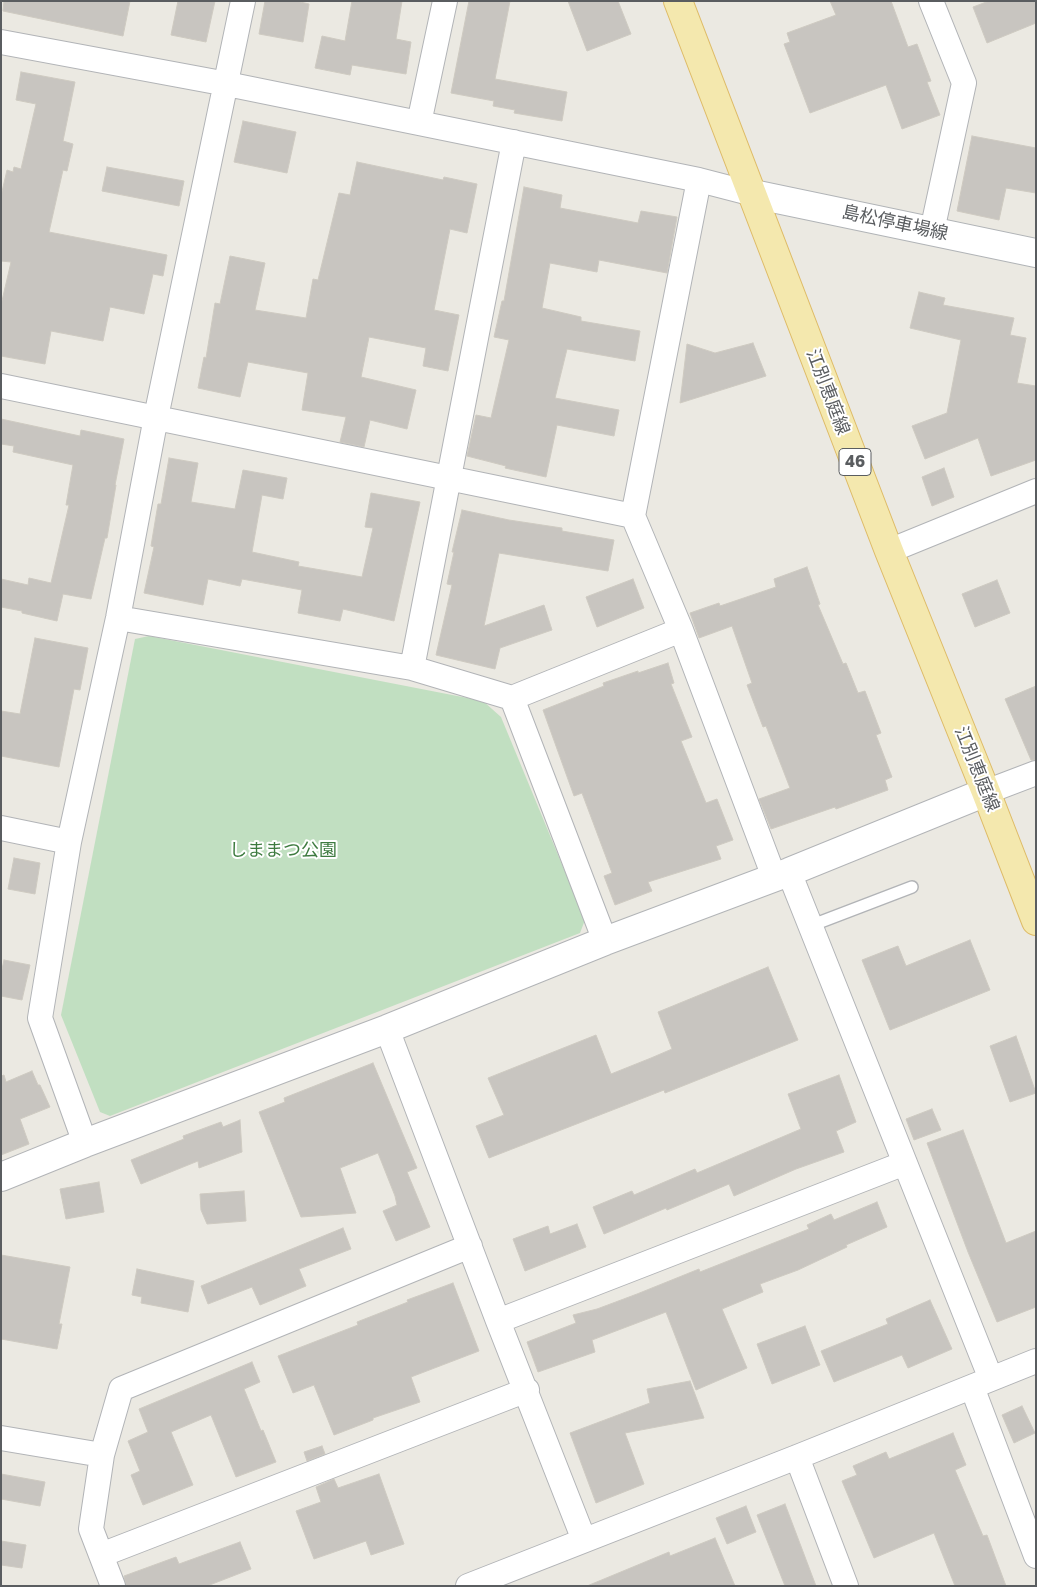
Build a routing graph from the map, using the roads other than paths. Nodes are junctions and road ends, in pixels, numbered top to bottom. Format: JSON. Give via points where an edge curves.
{"nodes":[{"id":1,"x":243,"y":1,"type":"edge"},
{"id":2,"x":445,"y":1,"type":"edge"},
{"id":3,"x":678,"y":1,"type":"edge"},
{"id":4,"x":931,"y":1,"type":"edge"},
{"id":5,"x":1,"y":42,"type":"edge"},
{"id":6,"x":226,"y":84,"type":"junction"},
{"id":7,"x":419,"y":123,"type":"junction"},
{"id":8,"x":514,"y":142,"type":"junction"},
{"id":9,"x":699,"y":180,"type":"junction"},
{"id":10,"x":753,"y":194,"type":"junction"},
{"id":11,"x":932,"y":231,"type":"junction"},
{"id":12,"x":1036,"y":253,"type":"edge"},
{"id":13,"x":1,"y":386,"type":"edge"},
{"id":14,"x":156,"y":417,"type":"junction"},
{"id":15,"x":448,"y":478,"type":"junction"},
{"id":16,"x":1036,"y":491,"type":"edge"},
{"id":17,"x":632,"y":516,"type":"junction"},
{"id":18,"x":889,"y":551,"type":"junction"},
{"id":19,"x":118,"y":618,"type":"junction"},
{"id":20,"x":681,"y":630,"type":"junction"},
{"id":21,"x":412,"y":668,"type":"junction"},
{"id":22,"x":512,"y":698,"type":"junction"},
{"id":23,"x":1036,"y":773,"type":"edge"},
{"id":24,"x":986,"y":792,"type":"junction"},
{"id":25,"x":1,"y":828,"type":"edge"},
{"id":26,"x":69,"y":842,"type":"junction"},
{"id":27,"x":782,"y":874,"type":"junction"},
{"id":28,"x":912,"y":887,"type":"dead end"},
{"id":29,"x":1036,"y":921,"type":"edge"},
{"id":30,"x":810,"y":926,"type":"junction"},
{"id":31,"x":605,"y":941,"type":"junction"},
{"id":32,"x":387,"y":1029,"type":"junction"},
{"id":33,"x":85,"y":1143,"type":"junction"},
{"id":34,"x":905,"y":1163,"type":"junction"},
{"id":35,"x":1,"y":1177,"type":"edge"},
{"id":36,"x":470,"y":1246,"type":"junction"},
{"id":37,"x":498,"y":1321,"type":"junction"},
{"id":38,"x":1036,"y":1361,"type":"edge"},
{"id":39,"x":982,"y":1383,"type":"junction"},
{"id":40,"x":526,"y":1390,"type":"junction"},
{"id":41,"x":1,"y":1438,"type":"edge"},
{"id":42,"x":102,"y":1455,"type":"junction"},
{"id":43,"x":797,"y":1457,"type":"junction"},
{"id":44,"x":584,"y":1540,"type":"junction"},
{"id":45,"x":101,"y":1555,"type":"junction"},
{"id":46,"x":1036,"y":1556,"type":"edge"},
{"id":47,"x":113,"y":1586,"type":"edge"},
{"id":48,"x":468,"y":1586,"type":"edge"},
{"id":49,"x":846,"y":1586,"type":"edge"}],
"edges":[{"from":1,"to":6,"type":"street"},
{"from":2,"to":7,"type":"street"},
{"from":3,"to":10,"type":"main road","name":"江別恵庭線","number":"46"},
{"from":4,"to":11,"type":"street","via":[[964,83]]},
{"from":5,"to":6,"type":"street"},
{"from":6,"to":7,"type":"street"},
{"from":6,"to":14,"type":"street"},
{"from":7,"to":8,"type":"street"},
{"from":8,"to":9,"type":"street"},
{"from":8,"to":15,"type":"street"},
{"from":9,"to":10,"type":"street"},
{"from":9,"to":17,"type":"street"},
{"from":10,"to":11,"type":"street","name":"島松停車場線"},
{"from":10,"to":18,"type":"main road","name":"江別恵庭線","number":"46"},
{"from":11,"to":12,"type":"street","name":"島松停車場線"},
{"from":13,"to":14,"type":"street"},
{"from":14,"to":15,"type":"street"},
{"from":14,"to":19,"type":"street"},
{"from":15,"to":17,"type":"street"},
{"from":15,"to":21,"type":"street"},
{"from":16,"to":18,"type":"street"},
{"from":17,"to":20,"type":"street"},
{"from":18,"to":24,"type":"main road","name":"江別恵庭線","number":"46"},
{"from":19,"to":21,"type":"street"},
{"from":19,"to":26,"type":"street"},
{"from":20,"to":22,"type":"street"},
{"from":20,"to":27,"type":"street"},
{"from":21,"to":22,"type":"street"},
{"from":22,"to":31,"type":"street"},
{"from":23,"to":24,"type":"street"},
{"from":24,"to":27,"type":"street"},
{"from":24,"to":29,"type":"main road","name":"江別恵庭線","number":"46"},
{"from":25,"to":26,"type":"street"},
{"from":26,"to":33,"type":"street","via":[[40,1018]]},
{"from":27,"to":30,"type":"street"},
{"from":27,"to":31,"type":"street"},
{"from":28,"to":30,"type":"lane"},
{"from":30,"to":34,"type":"street"},
{"from":31,"to":32,"type":"street"},
{"from":32,"to":33,"type":"street"},
{"from":32,"to":36,"type":"street"},
{"from":33,"to":35,"type":"street"},
{"from":34,"to":37,"type":"street"},
{"from":34,"to":39,"type":"street"},
{"from":36,"to":37,"type":"street"},
{"from":36,"to":42,"type":"street","via":[[121,1389]]},
{"from":37,"to":40,"type":"street"},
{"from":38,"to":39,"type":"street"},
{"from":39,"to":43,"type":"street"},
{"from":39,"to":46,"type":"street"},
{"from":40,"to":44,"type":"street"},
{"from":40,"to":45,"type":"street"},
{"from":41,"to":42,"type":"street"},
{"from":42,"to":45,"type":"street","via":[[91,1529]]},
{"from":43,"to":44,"type":"street"},
{"from":43,"to":49,"type":"street"},
{"from":44,"to":48,"type":"street"},
{"from":45,"to":47,"type":"street"}]}
